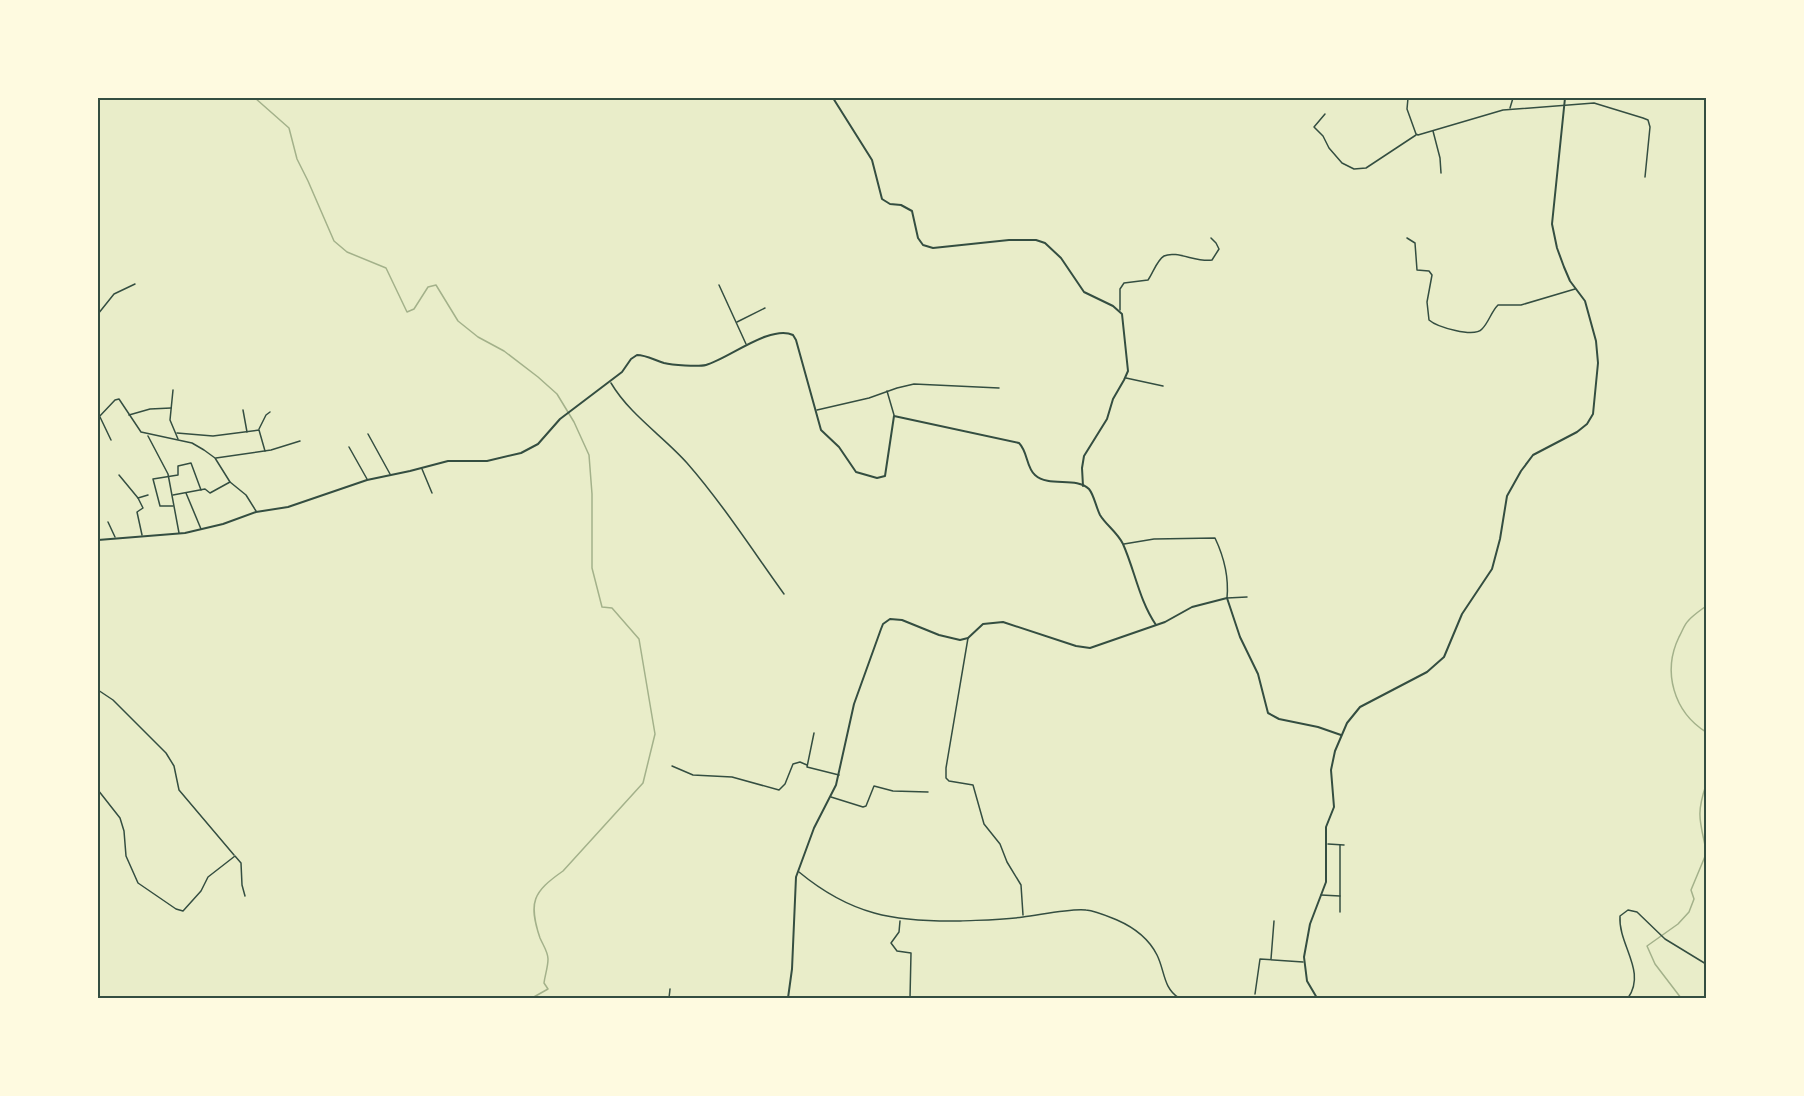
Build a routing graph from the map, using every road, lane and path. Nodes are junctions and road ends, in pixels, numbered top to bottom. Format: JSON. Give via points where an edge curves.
{"nodes":[{"id":1,"x":833,"y":98,"type":"edge"},
{"id":2,"x":1408,"y":98,"type":"edge"},
{"id":3,"x":1513,"y":98,"type":"edge"},
{"id":4,"x":1565,"y":98,"type":"edge"},
{"id":5,"x":1564,"y":105,"type":"junction"},
{"id":6,"x":1510,"y":109,"type":"junction"},
{"id":7,"x":1325,"y":114,"type":"dead end"},
{"id":8,"x":1433,"y":130,"type":"junction"},
{"id":9,"x":1417,"y":135,"type":"junction"},
{"id":10,"x":1441,"y":173,"type":"dead end"},
{"id":11,"x":1645,"y":177,"type":"dead end"},
{"id":12,"x":1211,"y":238,"type":"dead end"},
{"id":13,"x":1407,"y":238,"type":"dead end"},
{"id":14,"x":135,"y":284,"type":"dead end"},
{"id":15,"x":719,"y":285,"type":"dead end"},
{"id":16,"x":1576,"y":289,"type":"junction"},
{"id":17,"x":765,"y":309,"type":"dead end"},
{"id":18,"x":1120,"y":311,"type":"junction"},
{"id":19,"x":98,"y":314,"type":"edge"},
{"id":20,"x":736,"y":323,"type":"junction"},
{"id":21,"x":747,"y":345,"type":"junction"},
{"id":22,"x":1125,"y":378,"type":"junction"},
{"id":23,"x":610,"y":382,"type":"junction"},
{"id":24,"x":1163,"y":386,"type":"dead end"},
{"id":25,"x":999,"y":388,"type":"dead end"},
{"id":26,"x":173,"y":390,"type":"dead end"},
{"id":27,"x":887,"y":391,"type":"junction"},
{"id":28,"x":171,"y":408,"type":"junction"},
{"id":29,"x":243,"y":410,"type":"dead end"},
{"id":30,"x":816,"y":410,"type":"junction"},
{"id":31,"x":270,"y":411,"type":"dead end"},
{"id":32,"x":129,"y":415,"type":"junction"},
{"id":33,"x":894,"y":416,"type":"junction"},
{"id":34,"x":98,"y":417,"type":"edge"},
{"id":35,"x":259,"y":430,"type":"junction"},
{"id":36,"x":177,"y":433,"type":"junction"},
{"id":37,"x":247,"y":433,"type":"junction"},
{"id":38,"x":368,"y":434,"type":"dead end"},
{"id":39,"x":148,"y":435,"type":"junction"},
{"id":40,"x":111,"y":440,"type":"dead end"},
{"id":41,"x":179,"y":440,"type":"junction"},
{"id":42,"x":300,"y":441,"type":"dead end"},
{"id":43,"x":350,"y":447,"type":"dead end"},
{"id":44,"x":265,"y":452,"type":"junction"},
{"id":45,"x":215,"y":458,"type":"junction"},
{"id":46,"x":422,"y":468,"type":"junction"},
{"id":47,"x":119,"y":475,"type":"dead end"},
{"id":48,"x":390,"y":475,"type":"junction"},
{"id":49,"x":168,"y":477,"type":"junction"},
{"id":50,"x":367,"y":480,"type":"junction"},
{"id":51,"x":230,"y":482,"type":"junction"},
{"id":52,"x":1083,"y":486,"type":"junction"},
{"id":53,"x":201,"y":490,"type":"junction"},
{"id":54,"x":186,"y":492,"type":"junction"},
{"id":55,"x":432,"y":493,"type":"dead end"},
{"id":56,"x":148,"y":495,"type":"dead end"},
{"id":57,"x":172,"y":495,"type":"junction"},
{"id":58,"x":138,"y":498,"type":"junction"},
{"id":59,"x":173,"y":506,"type":"junction"},
{"id":60,"x":256,"y":512,"type":"junction"},
{"id":61,"x":108,"y":522,"type":"dead end"},
{"id":62,"x":201,"y":529,"type":"junction"},
{"id":63,"x":179,"y":534,"type":"junction"},
{"id":64,"x":142,"y":536,"type":"junction"},
{"id":65,"x":115,"y":537,"type":"junction"},
{"id":66,"x":98,"y":540,"type":"edge"},
{"id":67,"x":1123,"y":544,"type":"junction"},
{"id":68,"x":784,"y":594,"type":"dead end"},
{"id":69,"x":1247,"y":597,"type":"dead end"},
{"id":70,"x":1227,"y":598,"type":"junction"},
{"id":71,"x":1156,"y":625,"type":"junction"},
{"id":72,"x":968,"y":638,"type":"junction"},
{"id":73,"x":98,"y":690,"type":"edge"},
{"id":74,"x":814,"y":733,"type":"dead end"},
{"id":75,"x":1341,"y":735,"type":"junction"},
{"id":76,"x":807,"y":765,"type":"junction"},
{"id":77,"x":672,"y":766,"type":"dead end"},
{"id":78,"x":839,"y":775,"type":"junction"},
{"id":79,"x":98,"y":790,"type":"edge"},
{"id":80,"x":928,"y":792,"type":"dead end"},
{"id":81,"x":830,"y":796,"type":"junction"},
{"id":82,"x":1327,"y":844,"type":"junction"},
{"id":83,"x":1340,"y":845,"type":"junction"},
{"id":84,"x":1344,"y":845,"type":"dead end"},
{"id":85,"x":235,"y":856,"type":"junction"},
{"id":86,"x":798,"y":871,"type":"junction"},
{"id":87,"x":1320,"y":894,"type":"junction"},
{"id":88,"x":246,"y":896,"type":"dead end"},
{"id":89,"x":1340,"y":896,"type":"junction"},
{"id":90,"x":1340,"y":912,"type":"dead end"},
{"id":91,"x":1023,"y":917,"type":"junction"},
{"id":92,"x":900,"y":920,"type":"junction"},
{"id":93,"x":1274,"y":921,"type":"dead end"},
{"id":94,"x":1271,"y":959,"type":"junction"},
{"id":95,"x":1304,"y":963,"type":"junction"},
{"id":96,"x":1707,"y":964,"type":"edge"},
{"id":97,"x":670,"y":989,"type":"dead end"},
{"id":98,"x":1255,"y":994,"type":"dead end"},
{"id":99,"x":669,"y":999,"type":"edge"},
{"id":100,"x":788,"y":999,"type":"edge"},
{"id":101,"x":910,"y":999,"type":"edge"},
{"id":102,"x":1179,"y":999,"type":"edge"},
{"id":103,"x":1317,"y":999,"type":"edge"},
{"id":104,"x":1628,"y":999,"type":"edge"}],
"edges":[{"from":1,"to":18,"type":"street","via":[[872,160],[882,200],[912,211],[922,245],[933,248],[1009,240],[1045,243],[1084,292]]},
{"from":2,"to":9,"type":"street","via":[[1407,109]]},
{"from":3,"to":6,"type":"street"},
{"from":4,"to":5,"type":"street"},
{"from":5,"to":6,"type":"street"},
{"from":5,"to":11,"type":"street","via":[[1602,104],[1648,120]]},
{"from":5,"to":16,"type":"street","via":[[1552,224],[1564,267]]},
{"from":6,"to":8,"type":"street"},
{"from":7,"to":9,"type":"street","via":[[1314,127],[1342,163],[1354,169],[1366,168]]},
{"from":8,"to":9,"type":"street"},
{"from":8,"to":10,"type":"street"},
{"from":12,"to":18,"type":"street","via":[[1219,249],[1212,260],[1167,255],[1148,280],[1124,283],[1120,289]]},
{"from":13,"to":16,"type":"street","via":[[1415,243],[1417,270],[1432,275],[1427,302],[1429,320],[1443,329],[1476,333],[1498,305],[1521,305]]},
{"from":14,"to":19,"type":"street","via":[[114,294]]},
{"from":15,"to":20,"type":"street"},
{"from":16,"to":75,"type":"street","via":[[1584,301],[1597,348],[1590,421],[1539,450],[1521,471],[1507,496],[1492,569],[1462,614],[1444,657],[1427,672],[1360,707]]},
{"from":17,"to":20,"type":"street"},
{"from":18,"to":22,"type":"street","via":[[1127,351]]},
{"from":20,"to":21,"type":"street"},
{"from":21,"to":23,"type":"street","via":[[706,365],[668,364],[640,355]]},
{"from":21,"to":30,"type":"street","via":[[778,334],[794,335]]},
{"from":22,"to":24,"type":"street"},
{"from":22,"to":52,"type":"street","via":[[1084,456]]},
{"from":23,"to":46,"type":"street","via":[[560,419],[538,444],[521,453],[487,461],[448,461]]},
{"from":23,"to":68,"type":"street","via":[[619,397],[699,477]]},
{"from":25,"to":27,"type":"street","via":[[926,384]]},
{"from":26,"to":28,"type":"street"},
{"from":27,"to":30,"type":"street"},
{"from":27,"to":33,"type":"street"},
{"from":28,"to":32,"type":"street"},
{"from":28,"to":36,"type":"street","via":[[170,420]]},
{"from":29,"to":37,"type":"street"},
{"from":30,"to":33,"type":"street","via":[[824,434],[839,447],[853,469],[878,478],[883,478],[887,471]]},
{"from":31,"to":35,"type":"street"},
{"from":32,"to":34,"type":"street","via":[[118,399]]},
{"from":32,"to":39,"type":"street","via":[[139,430]]},
{"from":33,"to":52,"type":"street","via":[[1014,440],[1024,448],[1036,476]]},
{"from":34,"to":40,"type":"street"},
{"from":35,"to":37,"type":"street"},
{"from":35,"to":44,"type":"street"},
{"from":36,"to":37,"type":"street"},
{"from":36,"to":41,"type":"street"},
{"from":38,"to":48,"type":"street"},
{"from":39,"to":41,"type":"street"},
{"from":39,"to":49,"type":"street"},
{"from":41,"to":45,"type":"street","via":[[192,442]]},
{"from":42,"to":44,"type":"street"},
{"from":43,"to":50,"type":"street"},
{"from":44,"to":45,"type":"street"},
{"from":45,"to":51,"type":"street"},
{"from":46,"to":48,"type":"street"},
{"from":46,"to":55,"type":"street"},
{"from":47,"to":58,"type":"street"},
{"from":48,"to":50,"type":"street"},
{"from":49,"to":53,"type":"street","via":[[179,474],[178,466],[191,463]]},
{"from":49,"to":57,"type":"street"},
{"from":49,"to":59,"type":"street","via":[[153,481],[160,506]]},
{"from":50,"to":60,"type":"street","via":[[288,507]]},
{"from":51,"to":53,"type":"street","via":[[210,494]]},
{"from":51,"to":60,"type":"street","via":[[246,495]]},
{"from":52,"to":67,"type":"street","via":[[1091,492],[1100,515]]},
{"from":53,"to":54,"type":"street"},
{"from":54,"to":57,"type":"street"},
{"from":54,"to":62,"type":"street"},
{"from":56,"to":58,"type":"street"},
{"from":57,"to":59,"type":"street"},
{"from":58,"to":64,"type":"street","via":[[143,508],[137,512]]},
{"from":59,"to":63,"type":"street"},
{"from":60,"to":62,"type":"street"},
{"from":61,"to":65,"type":"street"},
{"from":62,"to":63,"type":"street"},
{"from":63,"to":64,"type":"street"},
{"from":64,"to":65,"type":"street"},
{"from":65,"to":66,"type":"street"},
{"from":67,"to":70,"type":"street","via":[[1215,538],[1227,574]]},
{"from":67,"to":71,"type":"street","via":[[1140,594]]},
{"from":69,"to":70,"type":"street"},
{"from":70,"to":71,"type":"street","via":[[1192,607]]},
{"from":70,"to":75,"type":"street","via":[[1260,678],[1268,713]]},
{"from":71,"to":72,"type":"street","via":[[1090,648],[1003,622],[983,624]]},
{"from":72,"to":78,"type":"street","via":[[948,638],[895,619],[883,624],[854,704]]},
{"from":72,"to":91,"type":"street","via":[[946,778],[973,785],[984,824],[1000,844],[1021,885]]},
{"from":73,"to":85,"type":"street","via":[[166,753],[174,766],[179,790]]},
{"from":74,"to":76,"type":"street"},
{"from":75,"to":82,"type":"street","via":[[1332,770],[1334,807],[1326,827]]},
{"from":76,"to":77,"type":"street","via":[[793,764],[779,790],[732,777],[693,775]]},
{"from":76,"to":78,"type":"street"},
{"from":78,"to":81,"type":"street"},
{"from":79,"to":85,"type":"street","via":[[120,818],[126,856],[138,882],[179,911],[196,897],[208,877]]},
{"from":80,"to":81,"type":"street","via":[[874,786],[862,807]]},
{"from":81,"to":86,"type":"street"},
{"from":82,"to":83,"type":"street"},
{"from":82,"to":87,"type":"street","via":[[1326,882]]},
{"from":83,"to":84,"type":"street"},
{"from":83,"to":89,"type":"street"},
{"from":85,"to":88,"type":"street","via":[[241,863]]},
{"from":86,"to":92,"type":"street","via":[[848,904]]},
{"from":86,"to":100,"type":"street"},
{"from":87,"to":89,"type":"street"},
{"from":87,"to":95,"type":"street","via":[[1308,930]]},
{"from":89,"to":90,"type":"street"},
{"from":91,"to":92,"type":"street","via":[[988,921]]},
{"from":91,"to":102,"type":"street","via":[[1083,910],[1122,922],[1152,946],[1167,988]]},
{"from":92,"to":101,"type":"street","via":[[899,932],[891,943],[897,951],[911,953]]},
{"from":93,"to":94,"type":"street"},
{"from":94,"to":95,"type":"street"},
{"from":94,"to":98,"type":"street","via":[[1259,960]]},
{"from":95,"to":103,"type":"street","via":[[1307,981]]},
{"from":96,"to":104,"type":"street","via":[[1665,939],[1634,911],[1626,911],[1620,916],[1620,925],[1635,979]]},
{"from":97,"to":99,"type":"street"}]}
